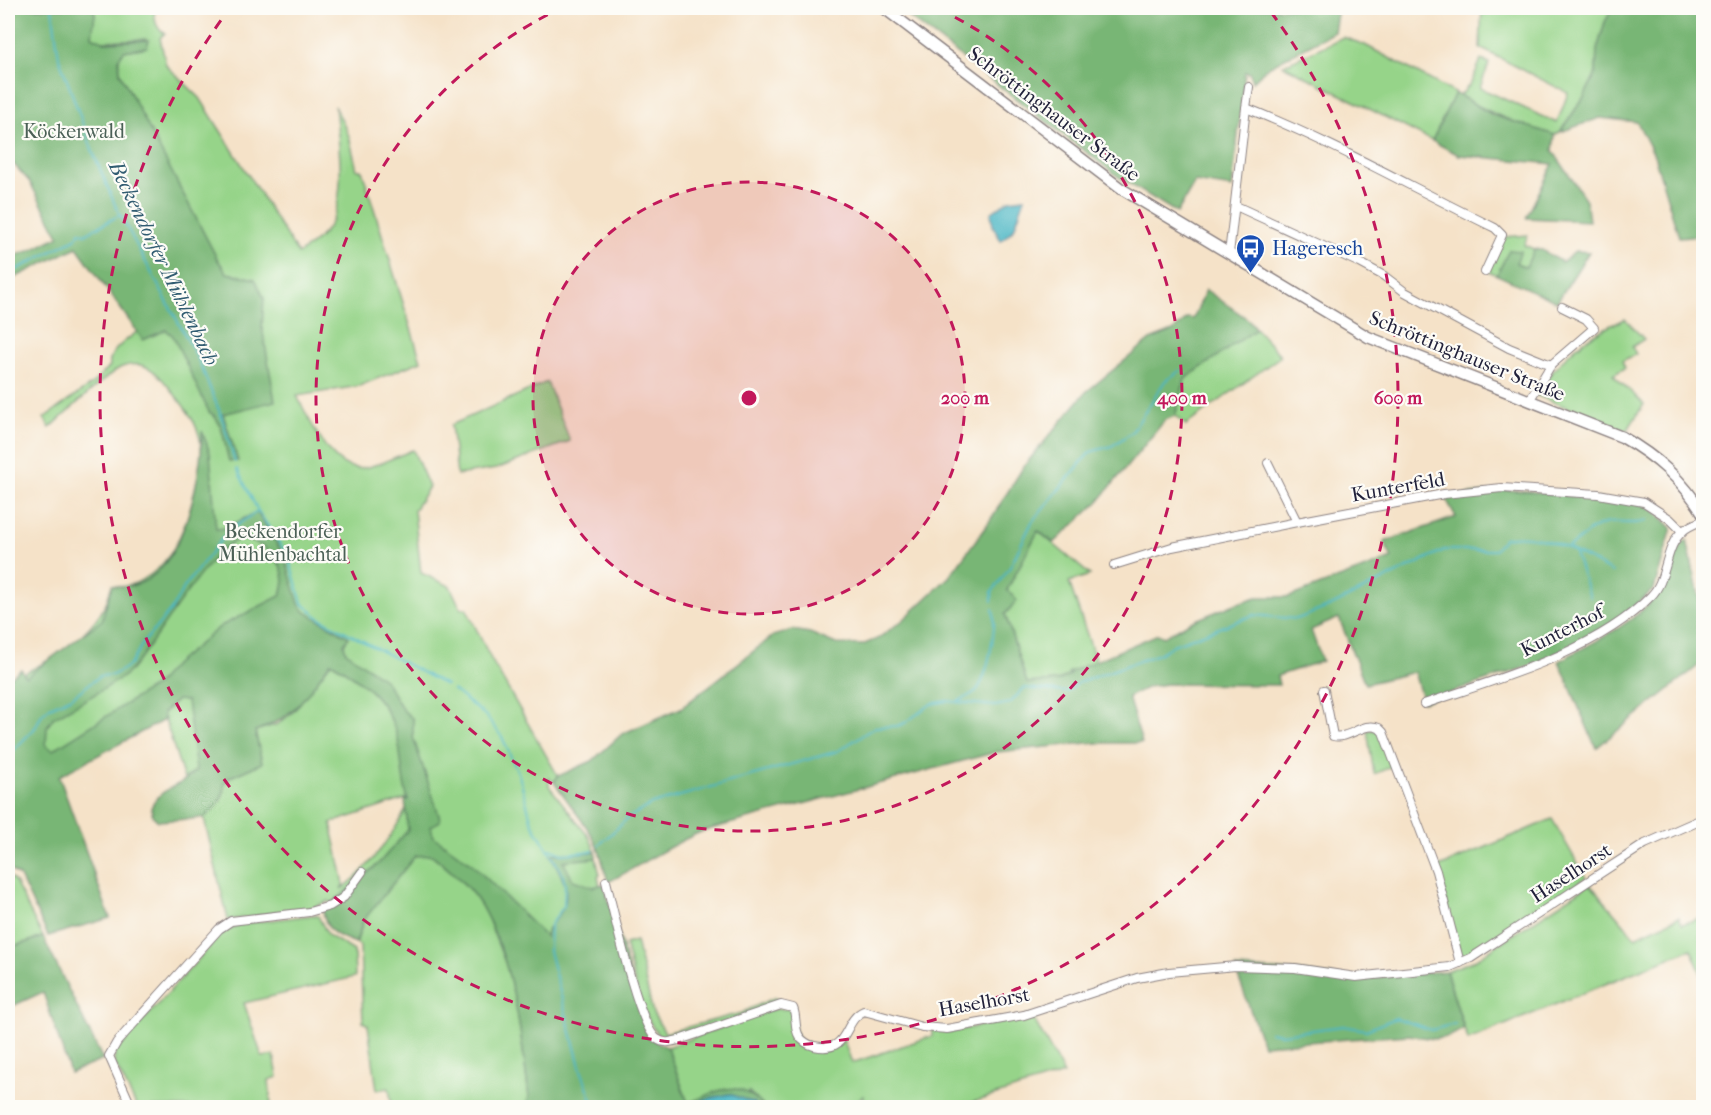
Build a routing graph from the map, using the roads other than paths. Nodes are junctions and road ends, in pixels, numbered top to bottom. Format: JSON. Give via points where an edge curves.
{"nodes":[{"id":1,"x":884,"y":8,"type":"edge"},
{"id":2,"x":1249,"y":87,"type":"dead end"},
{"id":3,"x":1246,"y":108,"type":"junction"},
{"id":4,"x":1236,"y":206,"type":"junction"},
{"id":5,"x":1229,"y":254,"type":"junction"},
{"id":6,"x":1485,"y":272,"type":"dead end"},
{"id":7,"x":1562,"y":307,"type":"dead end"},
{"id":8,"x":1551,"y":364,"type":"junction"},
{"id":9,"x":1528,"y":401,"type":"junction"},
{"id":10,"x":1268,"y":463,"type":"dead end"},
{"id":11,"x":1704,"y":515,"type":"edge"},
{"id":12,"x":1704,"y":520,"type":"edge"},
{"id":13,"x":1297,"y":522,"type":"junction"},
{"id":14,"x":1682,"y":531,"type":"junction"},
{"id":15,"x":1114,"y":565,"type":"dead end"},
{"id":16,"x":1324,"y":690,"type":"dead end"},
{"id":17,"x":1424,"y":704,"type":"dead end"},
{"id":18,"x":1704,"y":818,"type":"edge"},
{"id":19,"x":362,"y":872,"type":"dead end"},
{"id":20,"x":606,"y":881,"type":"dead end"},
{"id":21,"x":1460,"y":963,"type":"junction"},
{"id":22,"x":132,"y":1107,"type":"edge"}],
"edges":[{"from":1,"to":5,"type":"main road","name":"Schröttinghauser Straße","via":[[1120,188]]},
{"from":2,"to":3,"type":"street"},
{"from":3,"to":4,"type":"street"},
{"from":3,"to":6,"type":"street","via":[[1360,158],[1495,228],[1502,235]]},
{"from":4,"to":5,"type":"street"},
{"from":4,"to":8,"type":"street","via":[[1360,263],[1509,348]]},
{"from":5,"to":9,"type":"main road","name":"Schröttinghauser Straße","via":[[1368,337]]},
{"from":7,"to":8,"type":"street","via":[[1586,319],[1593,328]]},
{"from":8,"to":9,"type":"street"},
{"from":9,"to":11,"type":"main road","name":"Schröttinghauser Straße","via":[[1622,436],[1643,448],[1677,478]]},
{"from":10,"to":13,"type":"street"},
{"from":12,"to":14,"type":"street"},
{"from":13,"to":14,"type":"street","name":"Kunterfeld","via":[[1444,494],[1528,487],[1644,502]]},
{"from":13,"to":15,"type":"street","name":"Kunterfeld","via":[[1172,547]]},
{"from":14,"to":17,"type":"street","name":"Kunterhof","via":[[1658,589],[1601,634],[1541,663]]},
{"from":16,"to":21,"type":"street","via":[[1333,736],[1370,726],[1383,732],[1436,871]]},
{"from":18,"to":21,"type":"street","name":"Haselhorst","via":[[1645,844]]},
{"from":19,"to":22,"type":"street","via":[[344,897],[330,906],[231,921],[208,938],[109,1056]]},
{"from":20,"to":21,"type":"street","name":"Haselhorst","via":[[644,1019],[654,1037],[666,1043],[781,1005],[793,1008],[797,1032],[804,1041],[811,1046],[828,1047],[842,1041],[864,1011],[922,1027],[947,1029],[1023,1015],[1137,978],[1169,972],[1236,966],[1356,977]]}]}
